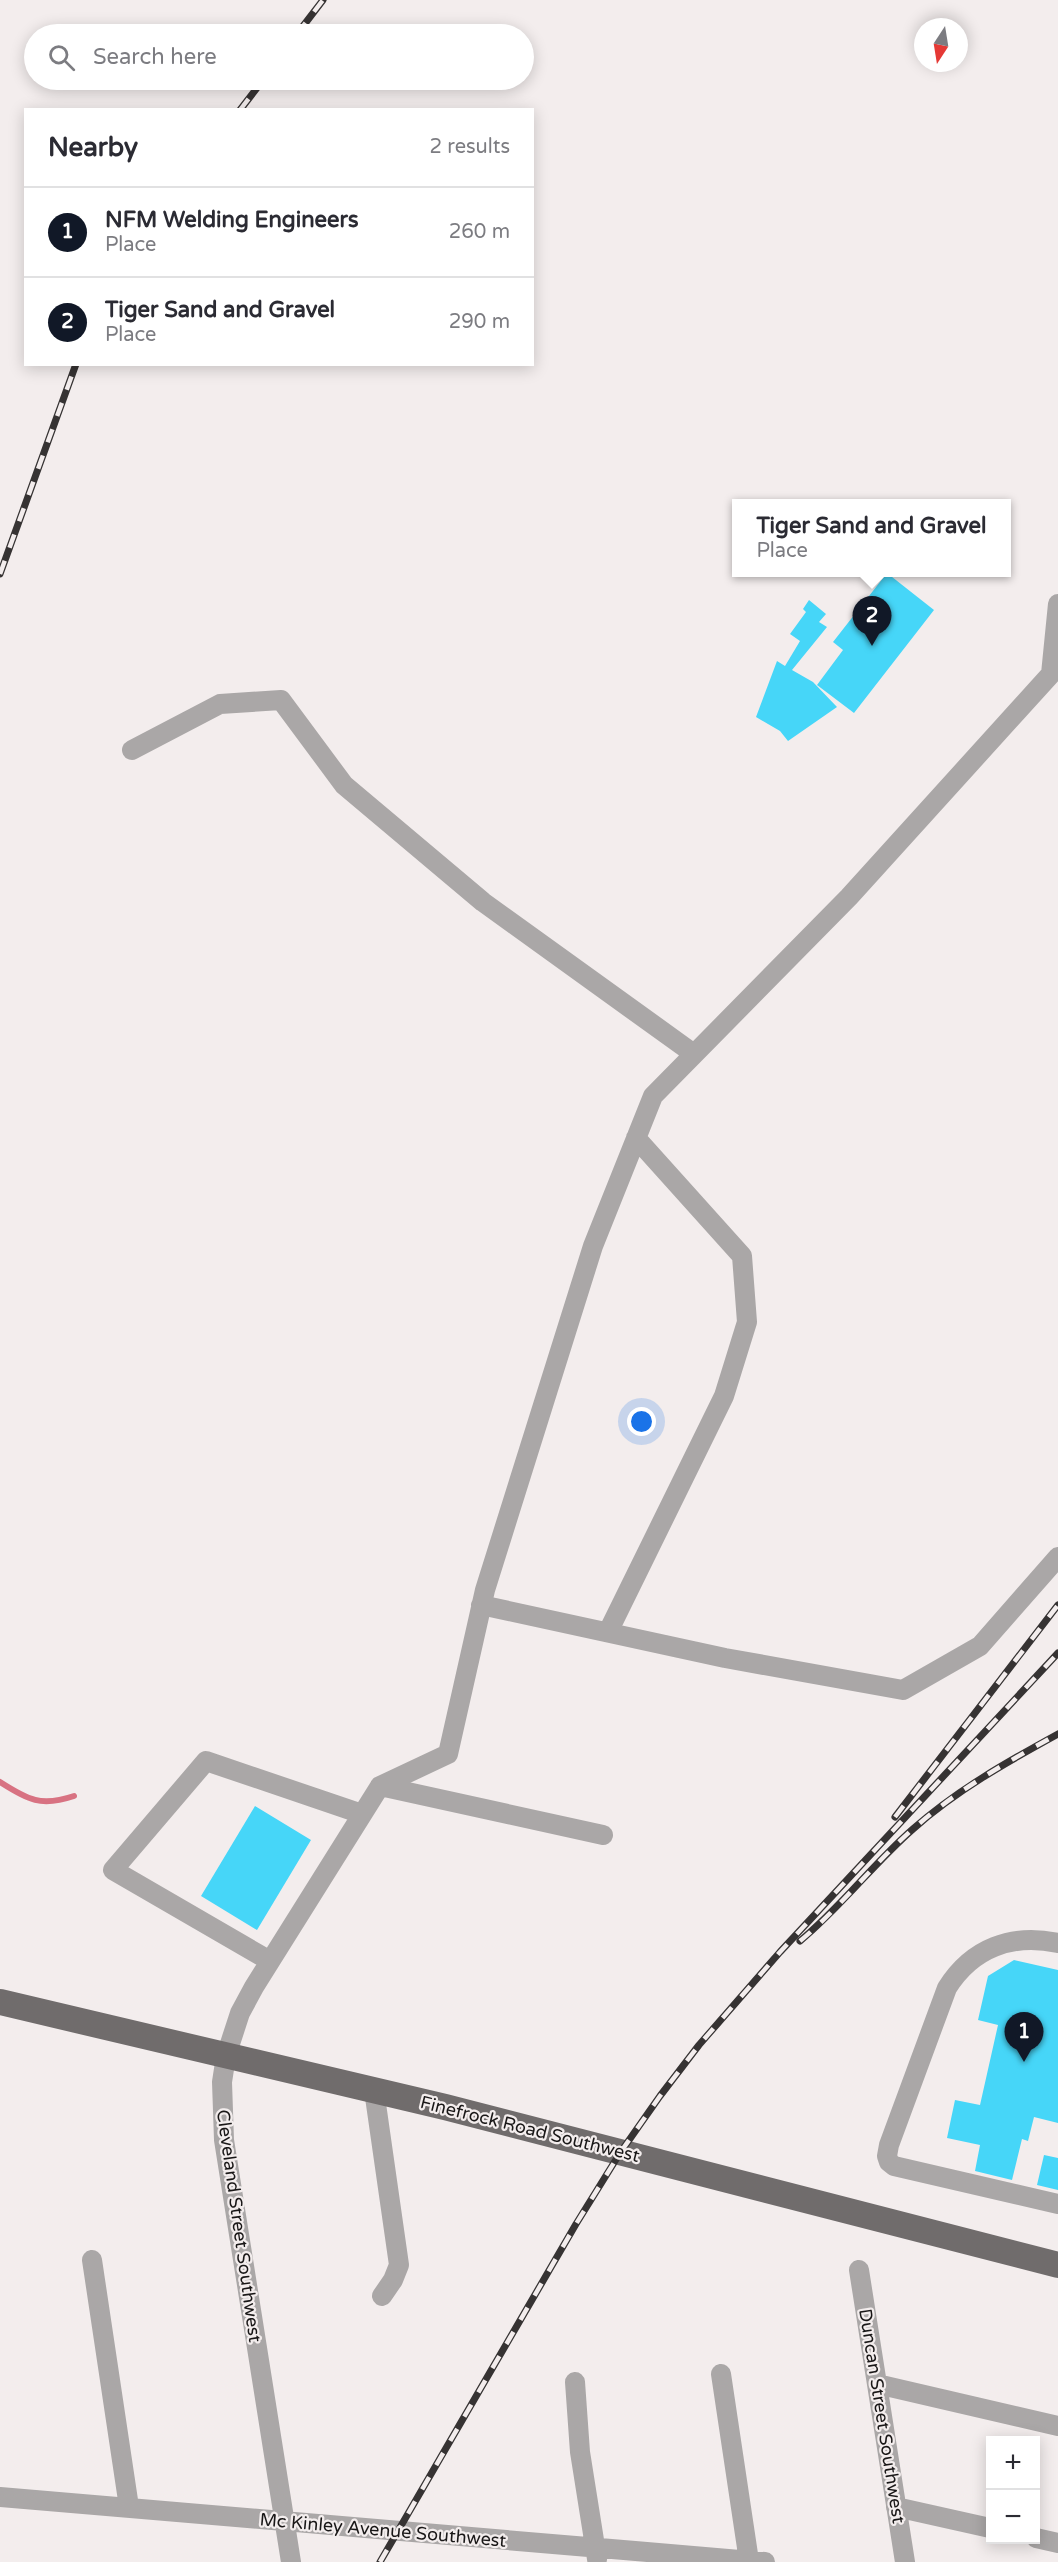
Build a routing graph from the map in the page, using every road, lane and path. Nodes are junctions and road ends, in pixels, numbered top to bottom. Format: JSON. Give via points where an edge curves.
{"nodes":[{"id":1,"x":1058,"y":604,"type":"edge"},
{"id":2,"x":132,"y":750,"type":"dead end"},
{"id":3,"x":694,"y":1054,"type":"junction"},
{"id":4,"x":636,"y":1138,"type":"junction"},
{"id":5,"x":1058,"y":1557,"type":"edge"},
{"id":6,"x":481,"y":1605,"type":"junction"},
{"id":7,"x":608,"y":1632,"type":"junction"},
{"id":8,"x":380,"y":1786,"type":"junction"},
{"id":9,"x":362,"y":1814,"type":"junction"},
{"id":10,"x":603,"y":1835,"type":"dead end"},
{"id":11,"x":1051,"y":1942,"type":"edge"},
{"id":12,"x":270,"y":1961,"type":"junction"},
{"id":13,"x":0,"y":2002,"type":"edge"},
{"id":14,"x":226,"y":2056,"type":"junction"},
{"id":15,"x":374,"y":2091,"type":"junction"},
{"id":16,"x":1058,"y":2204,"type":"edge"},
{"id":17,"x":92,"y":2260,"type":"dead end"},
{"id":18,"x":1058,"y":2265,"type":"edge"},
{"id":19,"x":860,"y":2270,"type":"dead end"},
{"id":20,"x":382,"y":2296,"type":"dead end"},
{"id":21,"x":721,"y":2374,"type":"dead end"},
{"id":22,"x":574,"y":2382,"type":"dead end"},
{"id":23,"x":877,"y":2384,"type":"junction"},
{"id":24,"x":1058,"y":2426,"type":"edge"},
{"id":25,"x":0,"y":2497,"type":"edge"},
{"id":26,"x":129,"y":2506,"type":"junction"},
{"id":27,"x":896,"y":2507,"type":"junction"},
{"id":28,"x":285,"y":2521,"type":"junction"},
{"id":29,"x":986,"y":2527,"type":"edge"},
{"id":30,"x":1040,"y":2539,"type":"edge"},
{"id":31,"x":1058,"y":2543,"type":"edge"},
{"id":32,"x":597,"y":2555,"type":"edge"},
{"id":33,"x":757,"y":2561,"type":"edge"},
{"id":34,"x":291,"y":2562,"type":"edge"},
{"id":35,"x":905,"y":2562,"type":"edge"}],
"edges":[{"from":1,"to":3,"type":"street","via":[[1051,674],[849,897]]},
{"from":2,"to":3,"type":"street","via":[[220,704],[281,700],[344,786],[483,902]]},
{"from":3,"to":4,"type":"street","via":[[653,1096]]},
{"from":4,"to":6,"type":"street","via":[[593,1246]]},
{"from":4,"to":7,"type":"street","via":[[742,1256],[747,1322],[724,1396]]},
{"from":5,"to":7,"type":"street","via":[[980,1646],[903,1690]]},
{"from":6,"to":7,"type":"street"},
{"from":6,"to":8,"type":"street","via":[[448,1754]]},
{"from":8,"to":9,"type":"street","name":"Cleveland Street Southwest"},
{"from":8,"to":10,"type":"street"},
{"from":9,"to":12,"type":"street","name":"Cleveland Street Southwest"},
{"from":9,"to":12,"type":"street","via":[[206,1761],[113,1870]]},
{"from":11,"to":16,"type":"street","via":[[1007,1942],[991,1947],[959,1969],[947,1988],[887,2156],[894,2166]]},
{"from":12,"to":14,"type":"street","name":"Cleveland Street Southwest","via":[[240,2013]]},
{"from":13,"to":14,"type":"main road","name":"Finefrock Road Southwest"},
{"from":14,"to":15,"type":"main road","name":"Finefrock Road Southwest"},
{"from":14,"to":28,"type":"street","name":"Cleveland Street Southwest","via":[[221,2097],[224,2140]]},
{"from":15,"to":18,"type":"main road","name":"Finefrock Road Southwest"},
{"from":15,"to":20,"type":"street","via":[[399,2265]]},
{"from":17,"to":26,"type":"street"},
{"from":19,"to":23,"type":"street","name":"Duncan Street Southwest"},
{"from":21,"to":33,"type":"street"},
{"from":22,"to":32,"type":"street","via":[[580,2452]]},
{"from":23,"to":24,"type":"street"},
{"from":23,"to":27,"type":"street","name":"Duncan Street Southwest"},
{"from":25,"to":26,"type":"street","name":"Mc Kinley Avenue Southwest"},
{"from":26,"to":28,"type":"street","name":"Mc Kinley Avenue Southwest"},
{"from":27,"to":29,"type":"street"},
{"from":27,"to":35,"type":"street","name":"Duncan Street Southwest"},
{"from":28,"to":32,"type":"street","name":"Mc Kinley Avenue Southwest"},
{"from":28,"to":34,"type":"street","name":"Cleveland Street Southwest"},
{"from":30,"to":31,"type":"street"},
{"from":32,"to":33,"type":"street","name":"Mc Kinley Avenue Southwest"}]}
